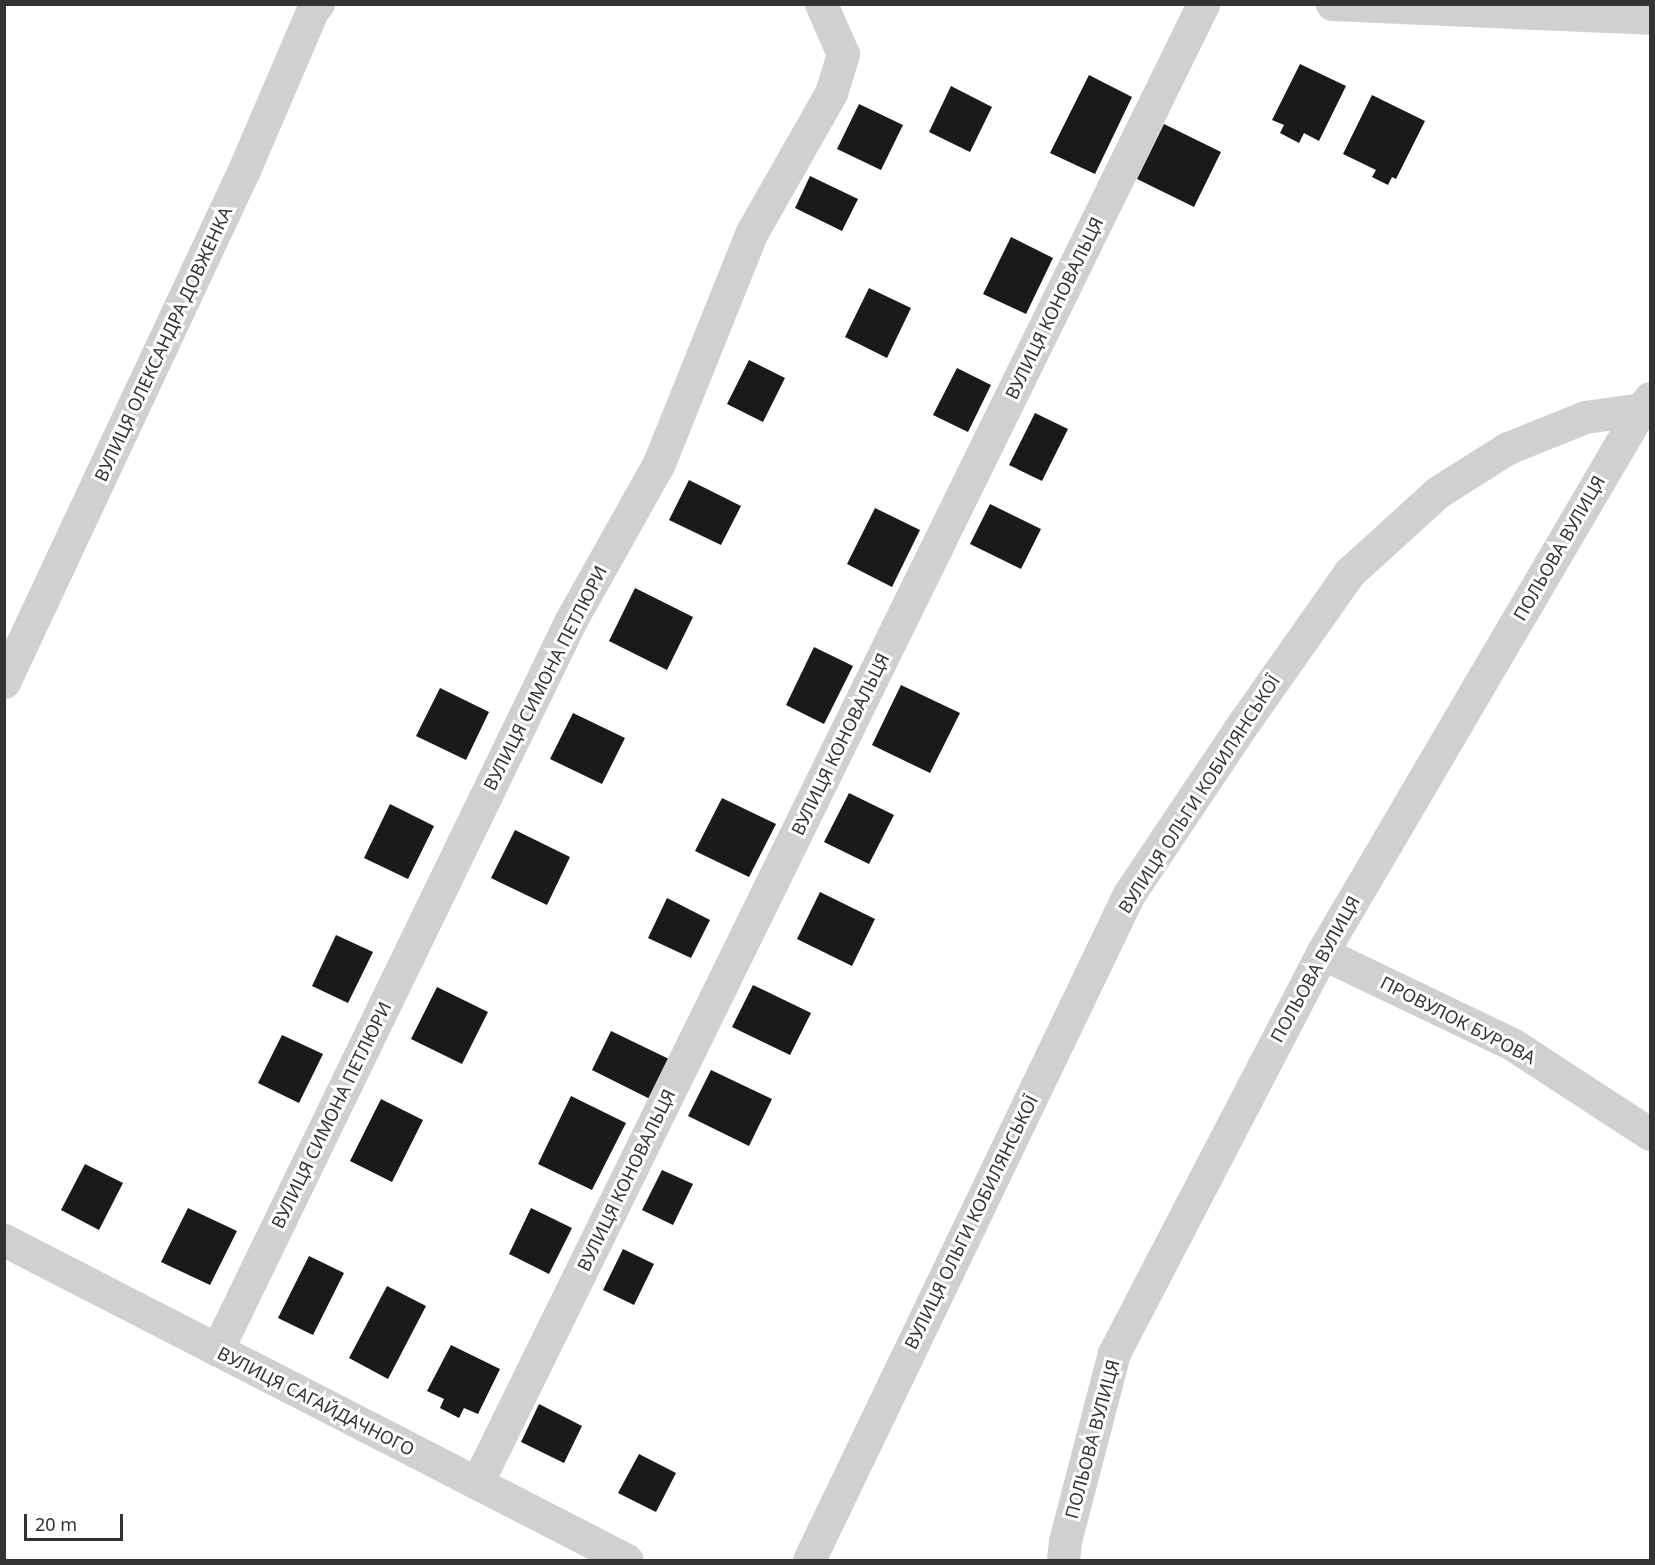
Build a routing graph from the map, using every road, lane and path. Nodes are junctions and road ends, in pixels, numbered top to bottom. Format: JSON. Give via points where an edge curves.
{"nodes":[{"id":1,"x":318,"y":4,"type":"edge"},
{"id":2,"x":821,"y":4,"type":"edge"},
{"id":3,"x":1203,"y":4,"type":"edge"},
{"id":4,"x":1332,"y":4,"type":"edge"},
{"id":5,"x":1650,"y":18,"type":"edge"},
{"id":6,"x":1646,"y":403,"type":"edge"},
{"id":7,"x":4,"y":682,"type":"edge"},
{"id":8,"x":1322,"y":953,"type":"junction"},
{"id":9,"x":1650,"y":1134,"type":"edge"},
{"id":10,"x":4,"y":1240,"type":"edge"},
{"id":11,"x":217,"y":1350,"type":"junction"},
{"id":12,"x":477,"y":1483,"type":"junction"},
{"id":13,"x":627,"y":1560,"type":"edge"},
{"id":14,"x":809,"y":1560,"type":"edge"},
{"id":15,"x":1063,"y":1560,"type":"edge"}],
"edges":[{"from":1,"to":7,"type":"street","name":"ВУЛИЦЯ ОЛЕКСАНДРА ДОВЖЕНКА"},
{"from":2,"to":11,"type":"street","name":"ВУЛИЦЯ СИМОНА ПЕТЛЮРИ","via":[[843,54],[831,93],[752,232],[659,463],[571,620]]},
{"from":3,"to":12,"type":"street","name":"ВУЛИЦЯ КОНОВАЛЬЦЯ"},
{"from":4,"to":5,"type":"street"},
{"from":6,"to":8,"type":"street","name":"ПОЛЬОВА ВУЛИЦЯ"},
{"from":6,"to":14,"type":"street","name":"ВУЛИЦЯ ОЛЬГИ КОБИЛЯНСЬКОЇ","via":[[1585,417],[1508,448],[1438,492],[1349,573],[1129,894]]},
{"from":8,"to":9,"type":"street","name":"ПРОВУЛОК БУРОВА","via":[[1512,1044]]},
{"from":8,"to":15,"type":"street","name":"ПОЛЬОВА ВУЛИЦЯ","via":[[1114,1353]]},
{"from":10,"to":11,"type":"street","name":"ВУЛИЦЯ САГАЙДАЧНОГО"},
{"from":11,"to":12,"type":"street","name":"ВУЛИЦЯ САГАЙДАЧНОГО"},
{"from":12,"to":13,"type":"street","name":"ВУЛИЦЯ САГАЙДАЧНОГО"}]}
